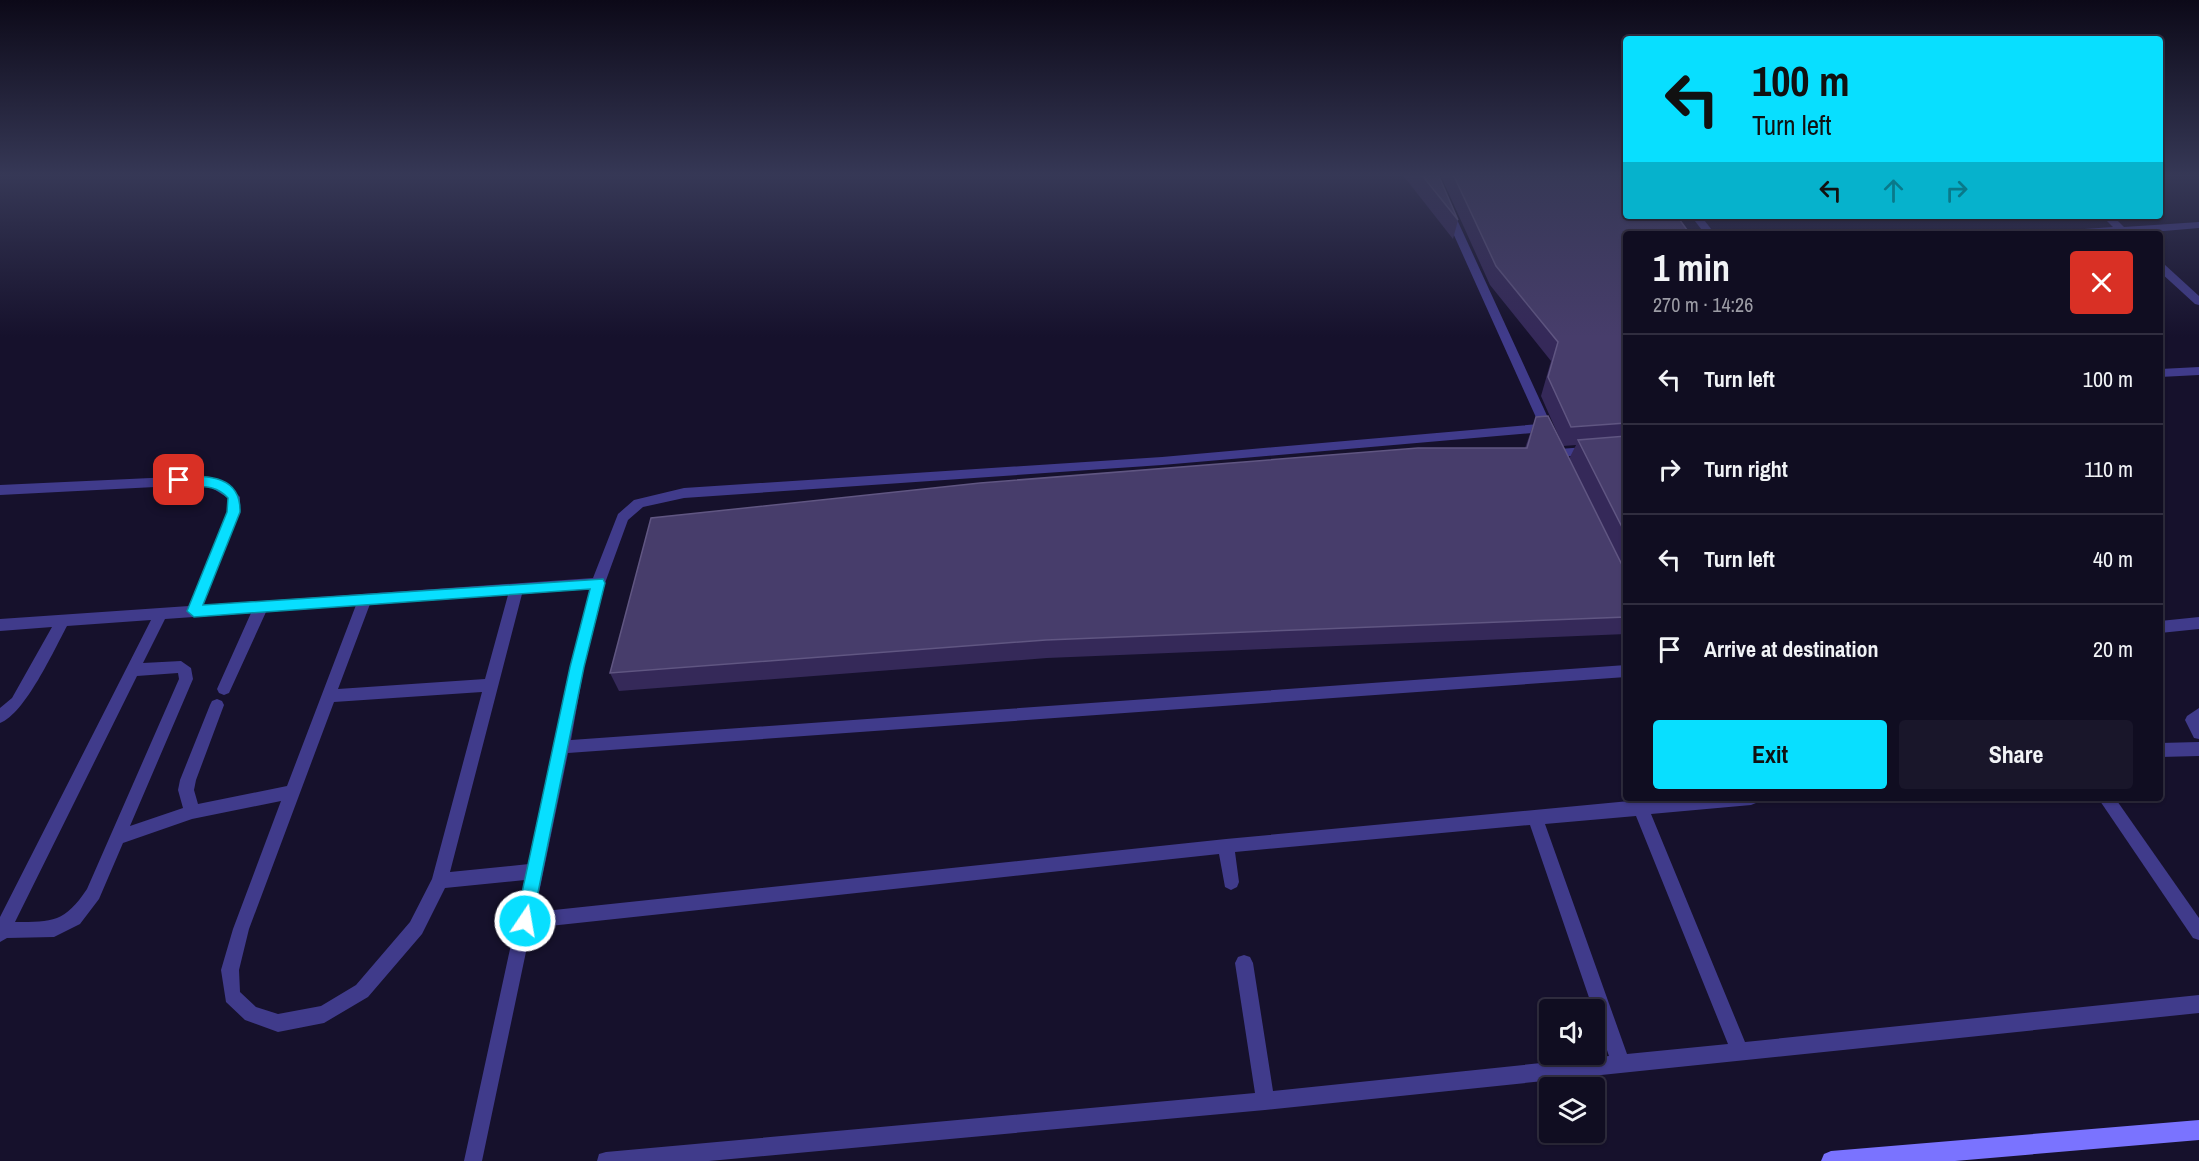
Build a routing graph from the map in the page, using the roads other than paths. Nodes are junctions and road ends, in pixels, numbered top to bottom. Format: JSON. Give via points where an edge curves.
{"nodes":[{"id":1,"x":1457,"y":228,"type":"edge"},
{"id":2,"x":2165,"y":228,"type":"edge"},
{"id":3,"x":2135,"y":231,"type":"edge"},
{"id":4,"x":2163,"y":269,"type":"edge"},
{"id":5,"x":2199,"y":302,"type":"edge"},
{"id":6,"x":2199,"y":371,"type":"edge"},
{"id":7,"x":2163,"y":373,"type":"edge"},
{"id":8,"x":1546,"y":428,"type":"junction"},
{"id":9,"x":1623,"y":449,"type":"edge"},
{"id":10,"x":0,"y":490,"type":"edge"},
{"id":11,"x":598,"y":583,"type":"junction"},
{"id":12,"x":516,"y":588,"type":"junction"},
{"id":13,"x":365,"y":599,"type":"junction"},
{"id":14,"x":261,"y":607,"type":"junction"},
{"id":15,"x":194,"y":611,"type":"junction"},
{"id":16,"x":161,"y":614,"type":"junction"},
{"id":17,"x":63,"y":621,"type":"junction"},
{"id":18,"x":2199,"y":623,"type":"edge"},
{"id":19,"x":0,"y":625,"type":"edge"},
{"id":20,"x":2163,"y":627,"type":"edge"},
{"id":21,"x":132,"y":670,"type":"junction"},
{"id":22,"x":1623,"y":671,"type":"edge"},
{"id":23,"x":490,"y":685,"type":"junction"},
{"id":24,"x":224,"y":689,"type":"dead end"},
{"id":25,"x":328,"y":696,"type":"junction"},
{"id":26,"x":217,"y":705,"type":"dead end"},
{"id":27,"x":2199,"y":714,"type":"edge"},
{"id":28,"x":0,"y":717,"type":"edge"},
{"id":29,"x":2199,"y":733,"type":"edge"},
{"id":30,"x":562,"y":747,"type":"junction"},
{"id":31,"x":2199,"y":749,"type":"edge"},
{"id":32,"x":2163,"y":750,"type":"edge"},
{"id":33,"x":292,"y":792,"type":"junction"},
{"id":34,"x":1714,"y":801,"type":"edge"},
{"id":35,"x":2108,"y":801,"type":"edge"},
{"id":36,"x":1640,"y":807,"type":"junction"},
{"id":37,"x":192,"y":812,"type":"junction"},
{"id":38,"x":1535,"y":817,"type":"junction"},
{"id":39,"x":116,"y":838,"type":"junction"},
{"id":40,"x":1226,"y":846,"type":"junction"},
{"id":41,"x":536,"y":871,"type":"junction"},
{"id":42,"x":440,"y":881,"type":"junction"},
{"id":43,"x":1231,"y":882,"type":"dead end"},
{"id":44,"x":525,"y":921,"type":"junction"},
{"id":45,"x":1,"y":931,"type":"edge"},
{"id":46,"x":2199,"y":933,"type":"edge"},
{"id":47,"x":1244,"y":963,"type":"dead end"},
{"id":48,"x":2199,"y":1004,"type":"edge"},
{"id":49,"x":1740,"y":1051,"type":"junction"},
{"id":50,"x":1622,"y":1064,"type":"junction"},
{"id":51,"x":1265,"y":1101,"type":"junction"},
{"id":52,"x":2199,"y":1130,"type":"edge"},
{"id":53,"x":472,"y":1161,"type":"edge"},
{"id":54,"x":606,"y":1161,"type":"edge"},
{"id":55,"x":1831,"y":1161,"type":"edge"}],
"edges":[{"from":1,"to":8,"type":"lane"},
{"from":2,"to":3,"type":"lane"},
{"from":4,"to":5,"type":"lane"},
{"from":6,"to":7,"type":"lane"},
{"from":8,"to":9,"type":"lane","via":[[1562,459]]},
{"from":8,"to":11,"type":"lane","via":[[1162,461],[658,497],[639,502],[623,517]]},
{"from":10,"to":15,"type":"lane","via":[[179,480],[205,481],[226,488],[234,497],[234,512]]},
{"from":11,"to":12,"type":"lane"},
{"from":11,"to":30,"type":"lane"},
{"from":12,"to":13,"type":"lane"},
{"from":12,"to":23,"type":"lane"},
{"from":13,"to":14,"type":"lane"},
{"from":13,"to":25,"type":"lane"},
{"from":14,"to":15,"type":"lane"},
{"from":14,"to":24,"type":"lane"},
{"from":15,"to":16,"type":"lane"},
{"from":16,"to":17,"type":"lane"},
{"from":16,"to":21,"type":"lane"},
{"from":17,"to":19,"type":"lane"},
{"from":17,"to":28,"type":"lane","via":[[16,702]]},
{"from":18,"to":20,"type":"lane"},
{"from":21,"to":39,"type":"lane","via":[[181,667],[186,680]]},
{"from":21,"to":45,"type":"lane"},
{"from":22,"to":30,"type":"lane"},
{"from":23,"to":25,"type":"lane"},
{"from":23,"to":42,"type":"lane"},
{"from":25,"to":33,"type":"lane"},
{"from":26,"to":37,"type":"lane","via":[[188,780],[186,790]]},
{"from":27,"to":29,"type":"lane","via":[[2193,720]]},
{"from":30,"to":41,"type":"lane"},
{"from":31,"to":32,"type":"lane"},
{"from":33,"to":37,"type":"lane"},
{"from":33,"to":42,"type":"lane","via":[[241,929],[230,970],[232,996],[251,1014],[278,1023],[324,1014],[362,991],[416,928]]},
{"from":34,"to":36,"type":"lane"},
{"from":35,"to":46,"type":"lane"},
{"from":36,"to":38,"type":"lane"},
{"from":36,"to":49,"type":"lane"},
{"from":37,"to":39,"type":"lane"},
{"from":38,"to":40,"type":"lane"},
{"from":38,"to":50,"type":"lane"},
{"from":39,"to":45,"type":"lane","via":[[93,894],[81,914],[68,925]]},
{"from":40,"to":43,"type":"lane"},
{"from":40,"to":44,"type":"lane"},
{"from":41,"to":42,"type":"lane"},
{"from":41,"to":44,"type":"lane"},
{"from":44,"to":53,"type":"lane"},
{"from":47,"to":51,"type":"lane"},
{"from":48,"to":49,"type":"lane"},
{"from":49,"to":50,"type":"lane"},
{"from":50,"to":51,"type":"lane"},
{"from":51,"to":54,"type":"lane"},
{"from":52,"to":55,"type":"main road"}]}
